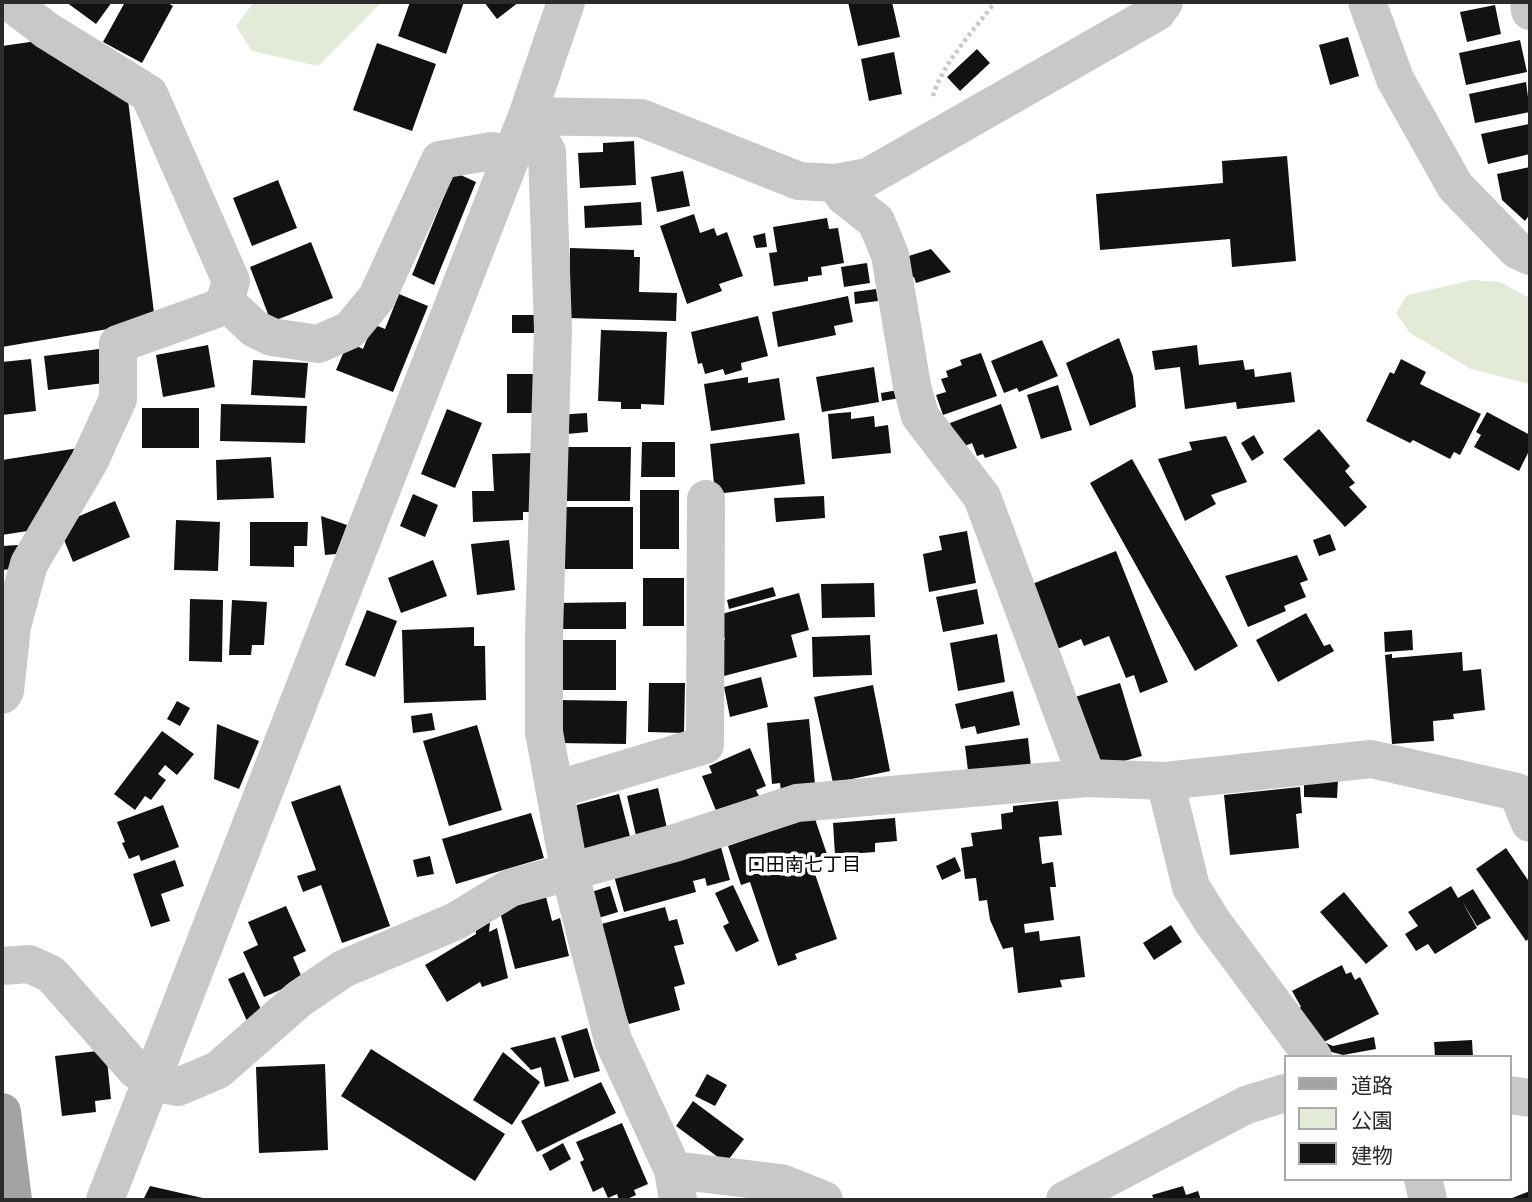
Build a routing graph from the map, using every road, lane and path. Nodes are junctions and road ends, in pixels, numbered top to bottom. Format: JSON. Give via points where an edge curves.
{"nodes":[{"id":1,"x":10,"y":2,"type":"edge"},
{"id":2,"x":566,"y":2,"type":"edge"},
{"id":3,"x":995,"y":2,"type":"edge"},
{"id":4,"x":1164,"y":2,"type":"edge"},
{"id":5,"x":1367,"y":2,"type":"edge"},
{"id":6,"x":1529,"y":2,"type":"edge"},
{"id":7,"x":1530,"y":11,"type":"edge"},
{"id":8,"x":527,"y":116,"type":"junction"},
{"id":9,"x":941,"y":135,"type":"junction"},
{"id":10,"x":512,"y":156,"type":"junction"},
{"id":11,"x":836,"y":183,"type":"junction"},
{"id":12,"x":1530,"y":256,"type":"edge"},
{"id":13,"x":225,"y":301,"type":"junction"},
{"id":14,"x":706,"y":499,"type":"dead end"},
{"id":15,"x":2,"y":695,"type":"edge"},
{"id":16,"x":1087,"y":778,"type":"junction"},
{"id":17,"x":1165,"y":781,"type":"junction"},
{"id":18,"x":555,"y":790,"type":"junction"},
{"id":19,"x":1530,"y":823,"type":"edge"},
{"id":20,"x":570,"y":874,"type":"junction"},
{"id":21,"x":2,"y":966,"type":"edge"},
{"id":22,"x":1312,"y":1055,"type":"edge"},
{"id":23,"x":151,"y":1082,"type":"junction"},
{"id":24,"x":1284,"y":1093,"type":"edge"},
{"id":25,"x":1511,"y":1095,"type":"edge"},
{"id":26,"x":1530,"y":1098,"type":"edge"},
{"id":27,"x":2,"y":1112,"type":"edge"},
{"id":28,"x":1423,"y":1181,"type":"edge"},
{"id":29,"x":676,"y":1185,"type":"edge"},
{"id":30,"x":13,"y":1200,"type":"edge"},
{"id":31,"x":105,"y":1200,"type":"edge"},
{"id":32,"x":824,"y":1200,"type":"edge"},
{"id":33,"x":1065,"y":1200,"type":"edge"},
{"id":34,"x":1428,"y":1200,"type":"edge"}],
"edges":[{"from":1,"to":13,"type":"street","via":[[149,94],[231,281]]},
{"from":2,"to":8,"type":"street"},
{"from":3,"to":9,"type":"path","via":[[936,85],[928,111]]},
{"from":4,"to":9,"type":"street","via":[[1157,12]]},
{"from":5,"to":12,"type":"street","via":[[1395,79],[1455,186],[1517,250]]},
{"from":6,"to":7,"type":"street"},
{"from":8,"to":10,"type":"street"},
{"from":8,"to":11,"type":"street","via":[[641,118],[799,181]]},
{"from":8,"to":18,"type":"street","via":[[547,152],[553,330],[544,732]]},
{"from":9,"to":11,"type":"street","via":[[867,177]]},
{"from":10,"to":13,"type":"street","via":[[492,150],[440,160],[377,298],[350,330],[318,344],[272,337],[255,329]]},
{"from":10,"to":23,"type":"street"},
{"from":11,"to":16,"type":"street","via":[[844,196],[876,221],[890,255],[920,416],[982,497]]},
{"from":13,"to":15,"type":"street","via":[[216,309],[118,344],[118,399],[89,463],[29,565],[12,626]]},
{"from":14,"to":18,"type":"street","via":[[705,745]]},
{"from":16,"to":17,"type":"street"},
{"from":16,"to":20,"type":"street","via":[[797,803]]},
{"from":17,"to":19,"type":"street","via":[[1371,759],[1517,792]]},
{"from":17,"to":22,"type":"street","via":[[1191,887]]},
{"from":18,"to":20,"type":"street"},
{"from":20,"to":23,"type":"street","via":[[510,888],[456,921],[343,969],[299,999],[218,1070],[178,1087]]},
{"from":20,"to":29,"type":"street","via":[[613,1040]]},
{"from":21,"to":23,"type":"street","via":[[29,964],[51,974]]},
{"from":23,"to":31,"type":"street"},
{"from":24,"to":33,"type":"street","via":[[1245,1105]]},
{"from":25,"to":26,"type":"street"},
{"from":27,"to":30,"type":"main road"},
{"from":28,"to":34,"type":"street"},
{"from":29,"to":32,"type":"street","via":[[781,1183]]}]}
